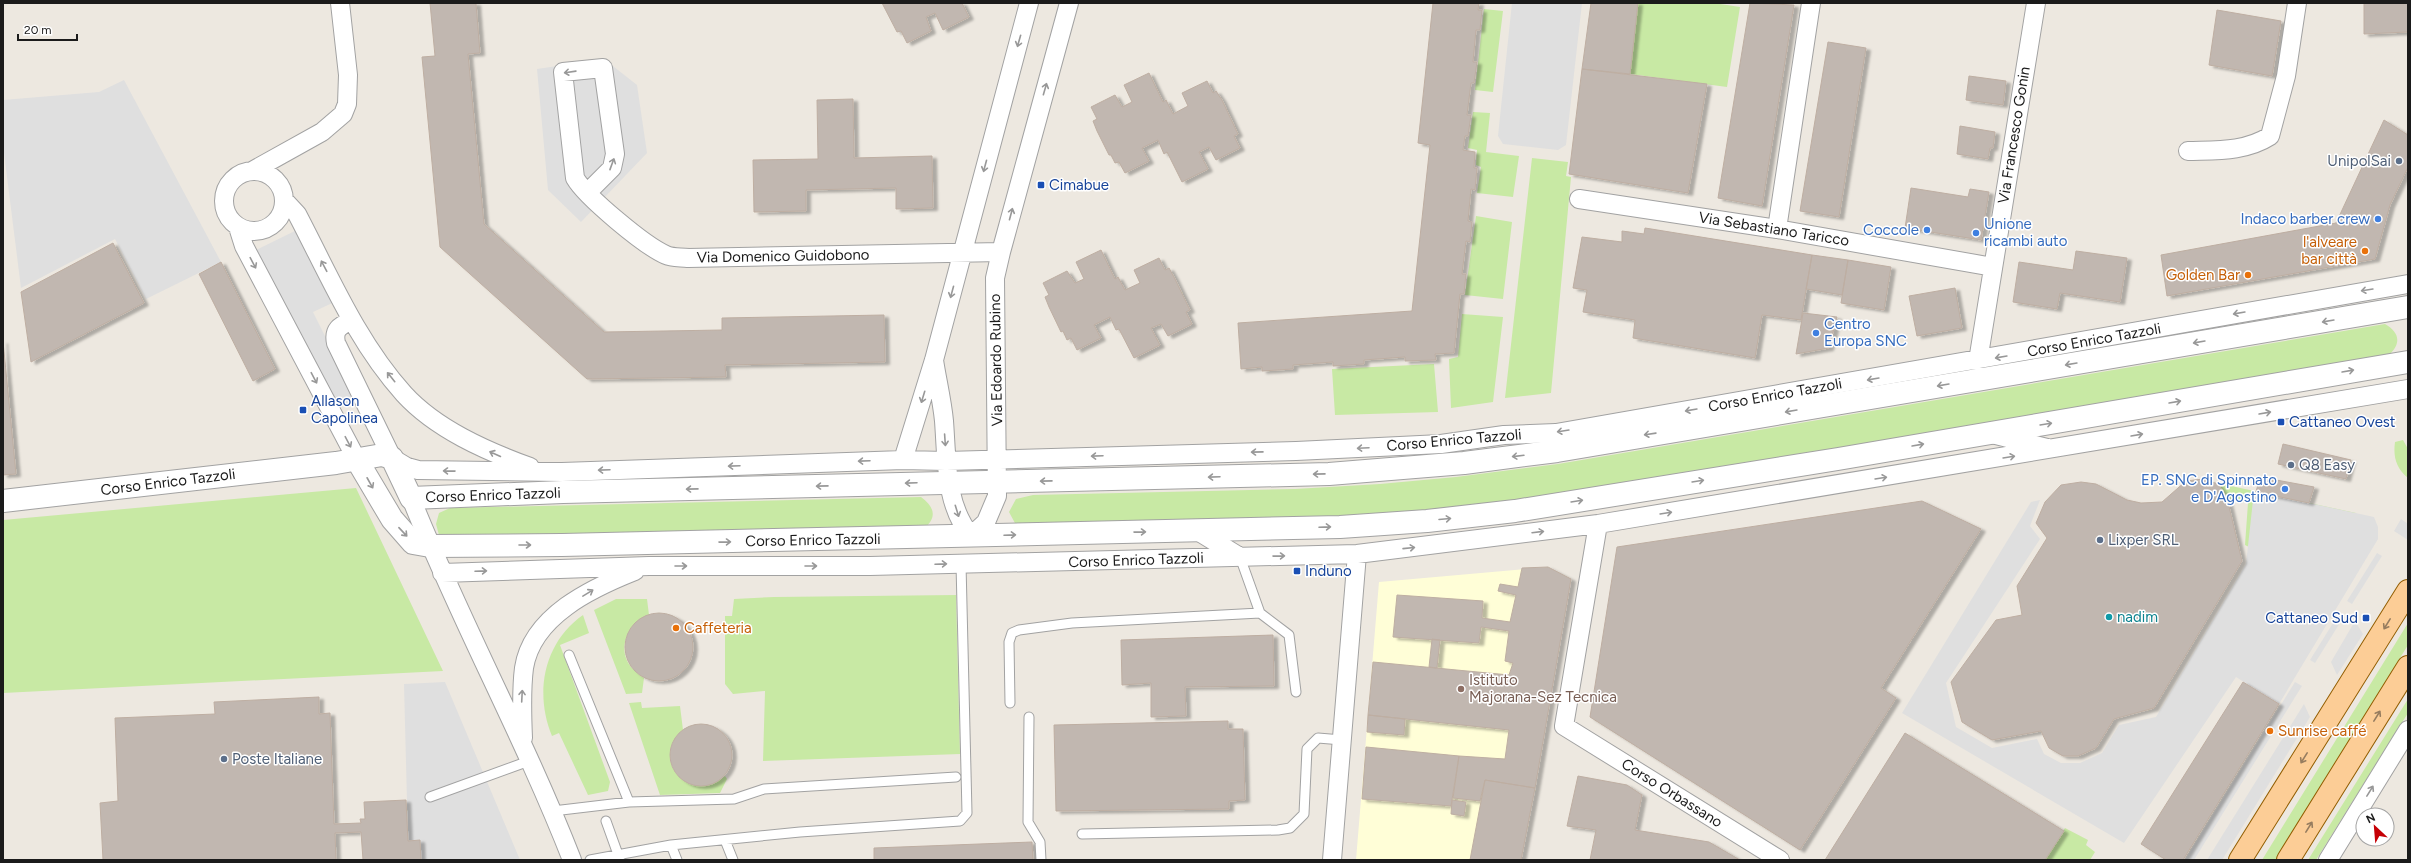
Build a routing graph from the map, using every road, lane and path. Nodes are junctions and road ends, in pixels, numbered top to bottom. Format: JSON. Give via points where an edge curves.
{"nodes":[{"id":1,"x":340,"y":3,"type":"edge"},
{"id":2,"x":1029,"y":3,"type":"edge"},
{"id":3,"x":1069,"y":3,"type":"edge"},
{"id":4,"x":1811,"y":3,"type":"edge"},
{"id":5,"x":2036,"y":3,"type":"edge"},
{"id":6,"x":2297,"y":3,"type":"edge"},
{"id":7,"x":294,"y":146,"type":"junction"},
{"id":8,"x":2188,"y":151,"type":"dead end"},
{"id":9,"x":252,"y":171,"type":"junction"},
{"id":10,"x":275,"y":178,"type":"junction"},
{"id":11,"x":588,"y":193,"type":"junction"},
{"id":12,"x":1579,"y":199,"type":"dead end"},
{"id":13,"x":284,"y":200,"type":"junction"},
{"id":14,"x":238,"y":227,"type":"junction"},
{"id":15,"x":1777,"y":229,"type":"junction"},
{"id":16,"x":963,"y":252,"type":"junction"},
{"id":17,"x":1000,"y":252,"type":"junction"},
{"id":18,"x":1993,"y":267,"type":"junction"},
{"id":19,"x":2407,"y":280,"type":"edge"},
{"id":20,"x":2408,"y":308,"type":"edge"},
{"id":21,"x":352,"y":320,"type":"junction"},
{"id":22,"x":934,"y":360,"type":"junction"},
{"id":23,"x":1978,"y":361,"type":"junction"},
{"id":24,"x":2408,"y":362,"type":"edge"},
{"id":25,"x":2408,"y":389,"type":"edge"},
{"id":26,"x":1989,"y":433,"type":"junction"},
{"id":27,"x":2053,"y":450,"type":"junction"},
{"id":28,"x":1136,"y":455,"type":"junction"},
{"id":29,"x":392,"y":458,"type":"junction"},
{"id":30,"x":997,"y":459,"type":"junction"},
{"id":31,"x":357,"y":460,"type":"junction"},
{"id":32,"x":903,"y":460,"type":"junction"},
{"id":33,"x":946,"y":461,"type":"junction"},
{"id":34,"x":544,"y":472,"type":"junction"},
{"id":35,"x":1176,"y":478,"type":"junction"},
{"id":36,"x":950,"y":482,"type":"junction"},
{"id":37,"x":997,"y":482,"type":"junction"},
{"id":38,"x":411,"y":498,"type":"junction"},
{"id":39,"x":3,"y":501,"type":"edge"},
{"id":40,"x":1515,"y":511,"type":"junction"},
{"id":41,"x":1598,"y":524,"type":"junction"},
{"id":42,"x":1196,"y":530,"type":"junction"},
{"id":43,"x":972,"y":536,"type":"junction"},
{"id":44,"x":1454,"y":542,"type":"junction"},
{"id":45,"x":430,"y":546,"type":"junction"},
{"id":46,"x":1357,"y":554,"type":"junction"},
{"id":47,"x":1240,"y":557,"type":"junction"},
{"id":48,"x":960,"y":564,"type":"junction"},
{"id":49,"x":649,"y":566,"type":"junction"},
{"id":50,"x":442,"y":573,"type":"junction"},
{"id":51,"x":2408,"y":591,"type":"edge"},
{"id":52,"x":1260,"y":613,"type":"junction"},
{"id":53,"x":569,"y":655,"type":"dead end"},
{"id":54,"x":2408,"y":667,"type":"edge"},
{"id":55,"x":1296,"y":692,"type":"dead end"},
{"id":56,"x":1010,"y":702,"type":"dead end"},
{"id":57,"x":1029,"y":717,"type":"dead end"},
{"id":58,"x":2408,"y":730,"type":"edge"},
{"id":59,"x":1342,"y":740,"type":"junction"},
{"id":60,"x":526,"y":755,"type":"junction"},
{"id":61,"x":956,"y":777,"type":"dead end"},
{"id":62,"x":430,"y":797,"type":"dead end"},
{"id":63,"x":629,"y":802,"type":"junction"},
{"id":64,"x":553,"y":811,"type":"junction"},
{"id":65,"x":606,"y":821,"type":"dead end"},
{"id":66,"x":1082,"y":834,"type":"dead end"},
{"id":67,"x":725,"y":840,"type":"junction"},
{"id":68,"x":671,"y":845,"type":"junction"},
{"id":69,"x":618,"y":857,"type":"edge"},
{"id":70,"x":572,"y":860,"type":"edge"},
{"id":71,"x":590,"y":860,"type":"edge"},
{"id":72,"x":677,"y":860,"type":"edge"},
{"id":73,"x":733,"y":860,"type":"edge"},
{"id":74,"x":1041,"y":860,"type":"edge"},
{"id":75,"x":1332,"y":860,"type":"edge"},
{"id":76,"x":1780,"y":860,"type":"edge"},
{"id":77,"x":2240,"y":860,"type":"edge"},
{"id":78,"x":2288,"y":860,"type":"edge"},
{"id":79,"x":2328,"y":860,"type":"edge"}],
"edges":[{"from":1,"to":7,"type":"street","via":[[348,75],[347,104],[343,114],[334,123]]},
{"from":2,"to":16,"type":"street","one_way":true},
{"from":17,"to":3,"type":"street","name":"Via Edoardo Rubino","one_way":true},
{"from":4,"to":15,"type":"street"},
{"from":5,"to":18,"type":"street","name":"Via Francesco Gonin"},
{"from":6,"to":8,"type":"street","via":[[2286,76],[2270,136],[2259,143],[2233,149]]},
{"from":7,"to":9,"type":"street"},
{"from":7,"to":10,"type":"street","via":[[283,158]]},
{"from":9,"to":10,"type":"street"},
{"from":9,"to":14,"type":"street","via":[[238,175],[228,184],[224,193],[223,206],[229,218]]},
{"from":10,"to":13,"type":"street","via":[[282,188]]},
{"from":11,"to":11,"type":"street","name":"Via Domenico Guidobono","one_way":true,"via":[[612,168],[615,154],[603,68],[563,72],[573,170],[579,185]]},
{"from":11,"to":16,"type":"street","name":"Via Domenico Guidobono","via":[[647,243],[668,256],[688,258]]},
{"from":12,"to":15,"type":"street","name":"Via Sebastiano Taricco"},
{"from":13,"to":14,"type":"street","via":[[281,215],[271,226],[259,231],[248,231]]},
{"from":21,"to":13,"type":"street","name":"Corso Enrico Tazzoli","one_way":true,"via":[[297,214]]},
{"from":14,"to":31,"type":"street","name":"Corso Enrico Tazzoli","one_way":true,"via":[[246,250]]},
{"from":15,"to":18,"type":"street","name":"Via Sebastiano Taricco"},
{"from":16,"to":17,"type":"street","name":"Via Domenico Guidobono"},
{"from":16,"to":22,"type":"street","one_way":true},
{"from":17,"to":30,"type":"street","name":"Via Edoardo Rubino","via":[[995,278]]},
{"from":18,"to":23,"type":"street","name":"Via Francesco Gonin"},
{"from":19,"to":20,"type":"street"},
{"from":19,"to":23,"type":"street","name":"Corso Enrico Tazzoli","one_way":true},
{"from":20,"to":35,"type":"street","name":"Corso Enrico Tazzoli","one_way":true,"via":[[1557,451],[1392,470]]},
{"from":21,"to":29,"type":"street","name":"Corso Enrico Tazzoli","via":[[337,328],[334,334],[336,343]]},
{"from":34,"to":21,"type":"street","name":"Corso Enrico Tazzoli","one_way":true,"via":[[498,456],[468,442],[417,405],[405,395],[380,364]]},
{"from":22,"to":32,"type":"street","one_way":true},
{"from":22,"to":33,"type":"street","one_way":true,"via":[[944,421]]},
{"from":23,"to":28,"type":"street","name":"Corso Enrico Tazzoli","one_way":true,"via":[[1556,432],[1504,435],[1442,444]]},
{"from":26,"to":24,"type":"street","name":"Corso Enrico Tazzoli","one_way":true},
{"from":27,"to":25,"type":"street","name":"Corso Enrico Tazzoli","one_way":true},
{"from":26,"to":27,"type":"street","name":"Corso Enrico Tazzoli"},
{"from":40,"to":26,"type":"street","name":"Corso Enrico Tazzoli","one_way":true},
{"from":41,"to":27,"type":"street","name":"Corso Enrico Tazzoli","one_way":true},
{"from":28,"to":30,"type":"street","name":"Corso Enrico Tazzoli","one_way":true},
{"from":28,"to":35,"type":"street"},
{"from":29,"to":31,"type":"street","name":"Corso Enrico Tazzoli","via":[[382,455]]},
{"from":34,"to":29,"type":"street","name":"Corso Enrico Tazzoli","one_way":true,"via":[[418,470]]},
{"from":29,"to":38,"type":"street","name":"Corso Enrico Tazzoli"},
{"from":30,"to":33,"type":"street","name":"Corso Enrico Tazzoli"},
{"from":30,"to":37,"type":"street","name":"Via Edoardo Rubino"},
{"from":31,"to":39,"type":"street","name":"Corso Enrico Tazzoli"},
{"from":31,"to":45,"type":"street","name":"Corso Enrico Tazzoli","one_way":true,"via":[[396,525],[413,542]]},
{"from":32,"to":33,"type":"street","name":"Corso Enrico Tazzoli"},
{"from":32,"to":34,"type":"street","name":"Corso Enrico Tazzoli","one_way":true},
{"from":33,"to":36,"type":"street"},
{"from":35,"to":37,"type":"street","name":"Corso Enrico Tazzoli","one_way":true},
{"from":36,"to":37,"type":"street","name":"Corso Enrico Tazzoli"},
{"from":36,"to":38,"type":"street","name":"Corso Enrico Tazzoli","one_way":true},
{"from":36,"to":43,"type":"street","one_way":true,"via":[[958,516]]},
{"from":37,"to":43,"type":"street","name":"Via Edoardo Rubino","via":[[993,508],[986,522]]},
{"from":38,"to":45,"type":"street","name":"Corso Enrico Tazzoli"},
{"from":42,"to":40,"type":"street","name":"Corso Enrico Tazzoli","one_way":true,"via":[[1340,527]]},
{"from":40,"to":44,"type":"street","name":"Corso Enrico Tazzoli"},
{"from":44,"to":41,"type":"street","name":"Corso Enrico Tazzoli","one_way":true},
{"from":41,"to":76,"type":"street","name":"Corso Orbassano","via":[[1564,726]]},
{"from":43,"to":42,"type":"street","name":"Corso Enrico Tazzoli","one_way":true},
{"from":42,"to":47,"type":"street","name":"Corso Enrico Tazzoli"},
{"from":45,"to":43,"type":"street","name":"Corso Enrico Tazzoli","one_way":true},
{"from":46,"to":44,"type":"street","name":"Corso Enrico Tazzoli","one_way":true},
{"from":45,"to":50,"type":"street","name":"Corso Enrico Tazzoli"},
{"from":47,"to":46,"type":"street","name":"Corso Enrico Tazzoli","one_way":true},
{"from":46,"to":59,"type":"street"},
{"from":47,"to":48,"type":"street","name":"Corso Enrico Tazzoli"},
{"from":47,"to":52,"type":"lane"},
{"from":49,"to":48,"type":"street","name":"Corso Enrico Tazzoli","one_way":true},
{"from":48,"to":67,"type":"lane","via":[[967,813],[960,821]]},
{"from":50,"to":49,"type":"street","name":"Corso Enrico Tazzoli","one_way":true},
{"from":60,"to":49,"type":"street","name":"Corso Enrico Tazzoli","one_way":true,"via":[[522,701],[524,666],[535,639],[552,619],[572,602],[605,582]]},
{"from":50,"to":60,"type":"street","name":"Corso Enrico Tazzoli","via":[[489,669]]},
{"from":51,"to":77,"type":"main road","one_way":true},
{"from":52,"to":55,"type":"lane","via":[[1289,635]]},
{"from":52,"to":56,"type":"lane","via":[[1072,623],[1019,630],[1012,634],[1009,642]]},
{"from":53,"to":63,"type":"lane"},
{"from":78,"to":54,"type":"main road","one_way":true},
{"from":57,"to":74,"type":"lane","via":[[1028,822],[1040,842]]},
{"from":79,"to":58,"type":"street","one_way":true},
{"from":59,"to":66,"type":"lane","via":[[1318,738],[1307,749],[1304,814],[1290,828]]},
{"from":59,"to":75,"type":"street"},
{"from":60,"to":62,"type":"lane"},
{"from":60,"to":64,"type":"street","name":"Corso Enrico Tazzoli"},
{"from":61,"to":63,"type":"lane","via":[[764,789],[734,799]]},
{"from":63,"to":64,"type":"lane"},
{"from":64,"to":70,"type":"street","name":"Corso Enrico Tazzoli"},
{"from":65,"to":69,"type":"lane"},
{"from":67,"to":68,"type":"lane"},
{"from":67,"to":73,"type":"lane"},
{"from":68,"to":69,"type":"lane"},
{"from":68,"to":72,"type":"lane"},
{"from":69,"to":71,"type":"lane"}]}
